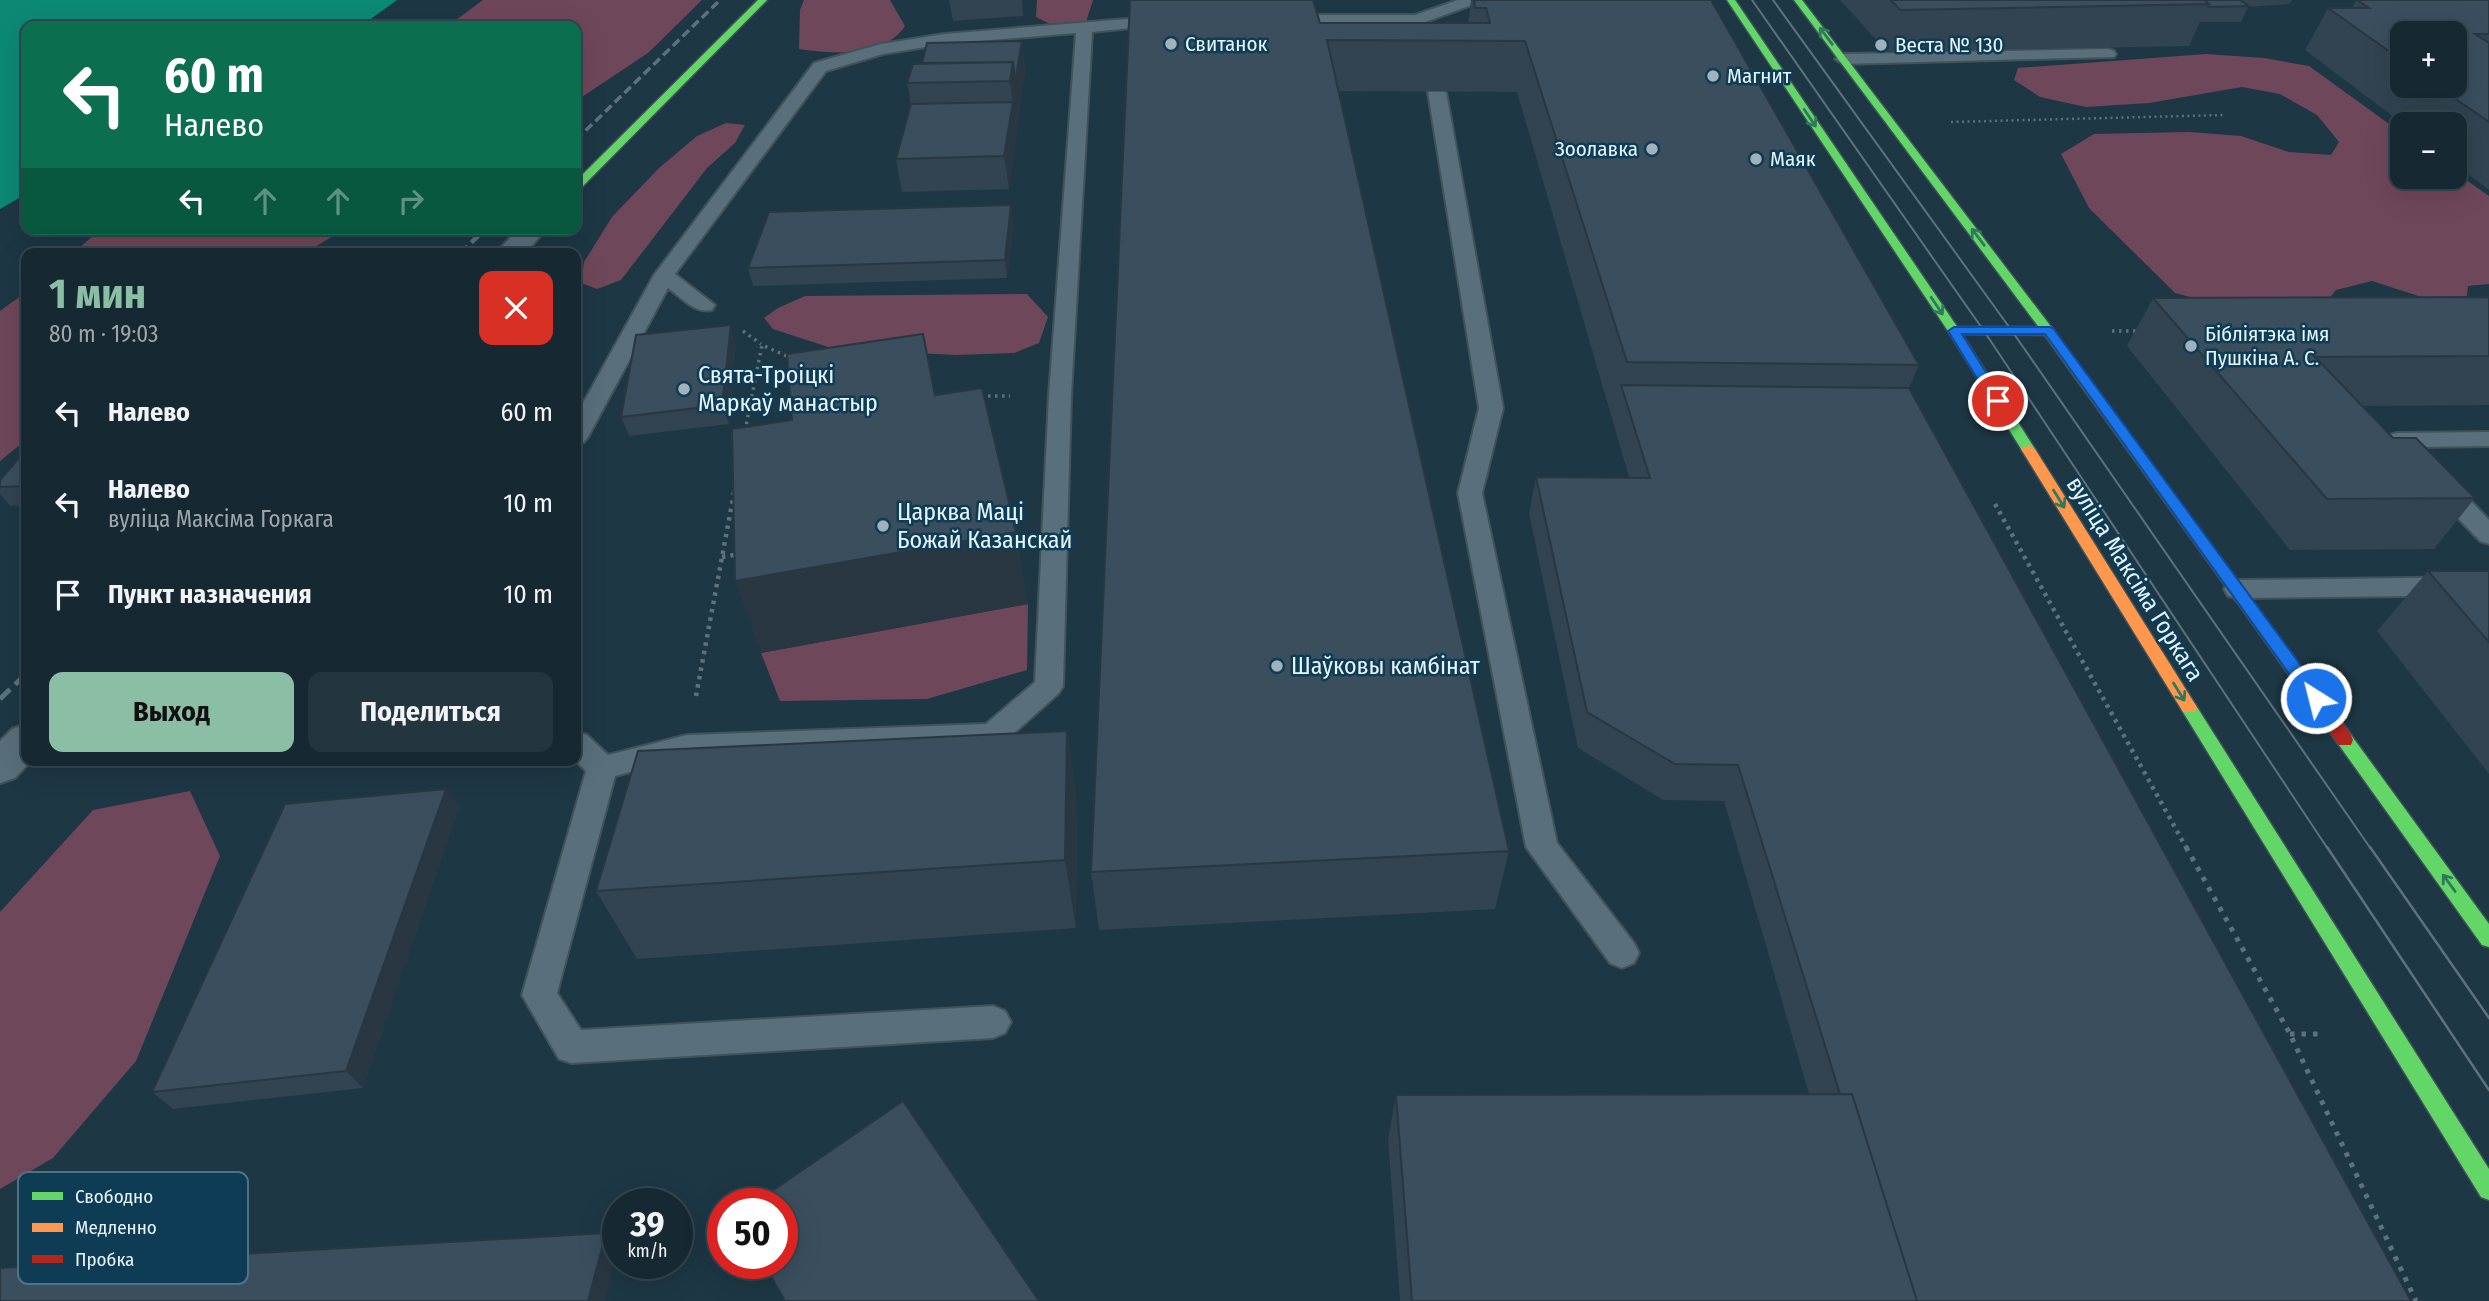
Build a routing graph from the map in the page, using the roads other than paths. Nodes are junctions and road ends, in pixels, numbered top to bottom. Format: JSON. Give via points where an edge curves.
{"nodes":[{"id":1,"x":762,"y":0,"type":"edge"},
{"id":2,"x":1407,"y":0,"type":"edge"},
{"id":3,"x":1472,"y":0,"type":"edge"},
{"id":4,"x":1731,"y":0,"type":"edge"},
{"id":5,"x":1798,"y":0,"type":"edge"},
{"id":6,"x":1182,"y":20,"type":"edge"},
{"id":7,"x":1265,"y":20,"type":"edge"},
{"id":8,"x":1417,"y":20,"type":"junction"},
{"id":9,"x":1084,"y":28,"type":"junction"},
{"id":10,"x":1425,"y":40,"type":"edge"},
{"id":11,"x":2108,"y":54,"type":"dead end"},
{"id":12,"x":1843,"y":59,"type":"junction"},
{"id":13,"x":1437,"y":92,"type":"edge"},
{"id":14,"x":581,"y":182,"type":"edge"},
{"id":15,"x":527,"y":235,"type":"edge"},
{"id":16,"x":515,"y":248,"type":"edge"},
{"id":17,"x":664,"y":275,"type":"junction"},
{"id":18,"x":704,"y":305,"type":"dead end"},
{"id":19,"x":1954,"y":331,"type":"junction"},
{"id":20,"x":2049,"y":331,"type":"junction"},
{"id":21,"x":581,"y":428,"type":"edge"},
{"id":22,"x":2489,"y":439,"type":"edge"},
{"id":23,"x":2489,"y":535,"type":"edge"},
{"id":24,"x":2489,"y":586,"type":"edge"},
{"id":25,"x":2237,"y":589,"type":"junction"},
{"id":26,"x":21,"y":745,"type":"edge"},
{"id":27,"x":581,"y":748,"type":"edge"},
{"id":28,"x":0,"y":767,"type":"edge"},
{"id":29,"x":602,"y":768,"type":"junction"},
{"id":30,"x":2489,"y":939,"type":"edge"},
{"id":31,"x":1622,"y":953,"type":"dead end"},
{"id":32,"x":993,"y":1022,"type":"dead end"},
{"id":33,"x":2489,"y":1189,"type":"edge"}],
"edges":[{"from":1,"to":14,"type":"main road"},
{"from":2,"to":8,"type":"lane"},
{"from":3,"to":8,"type":"lane"},
{"from":4,"to":19,"type":"main road","name":"вуліца Максіма Горкага","one_way":true},
{"from":12,"to":5,"type":"main road","one_way":true},
{"from":6,"to":9,"type":"lane"},
{"from":7,"to":8,"type":"lane"},
{"from":8,"to":10,"type":"lane"},
{"from":9,"to":17,"type":"lane","via":[[932,41],[881,49],[820,67]]},
{"from":9,"to":29,"type":"lane","via":[[1060,395],[1049,687],[993,735],[687,746]]},
{"from":11,"to":12,"type":"lane"},
{"from":20,"to":12,"type":"main road","one_way":true},
{"from":13,"to":31,"type":"lane","via":[[1491,408],[1470,493],[1542,847]]},
{"from":15,"to":16,"type":"street"},
{"from":17,"to":18,"type":"lane"},
{"from":17,"to":21,"type":"lane"},
{"from":19,"to":20,"type":"main road"},
{"from":19,"to":33,"type":"main road","name":"вуліца Максіма Горкага","one_way":true},
{"from":20,"to":25,"type":"main road"},
{"from":22,"to":23,"type":"lane","via":[[2397,440]]},
{"from":24,"to":25,"type":"lane"},
{"from":30,"to":25,"type":"main road","one_way":true},
{"from":26,"to":28,"type":"street"},
{"from":27,"to":29,"type":"lane"},
{"from":29,"to":32,"type":"lane","via":[[539,995],[572,1047]]}]}
